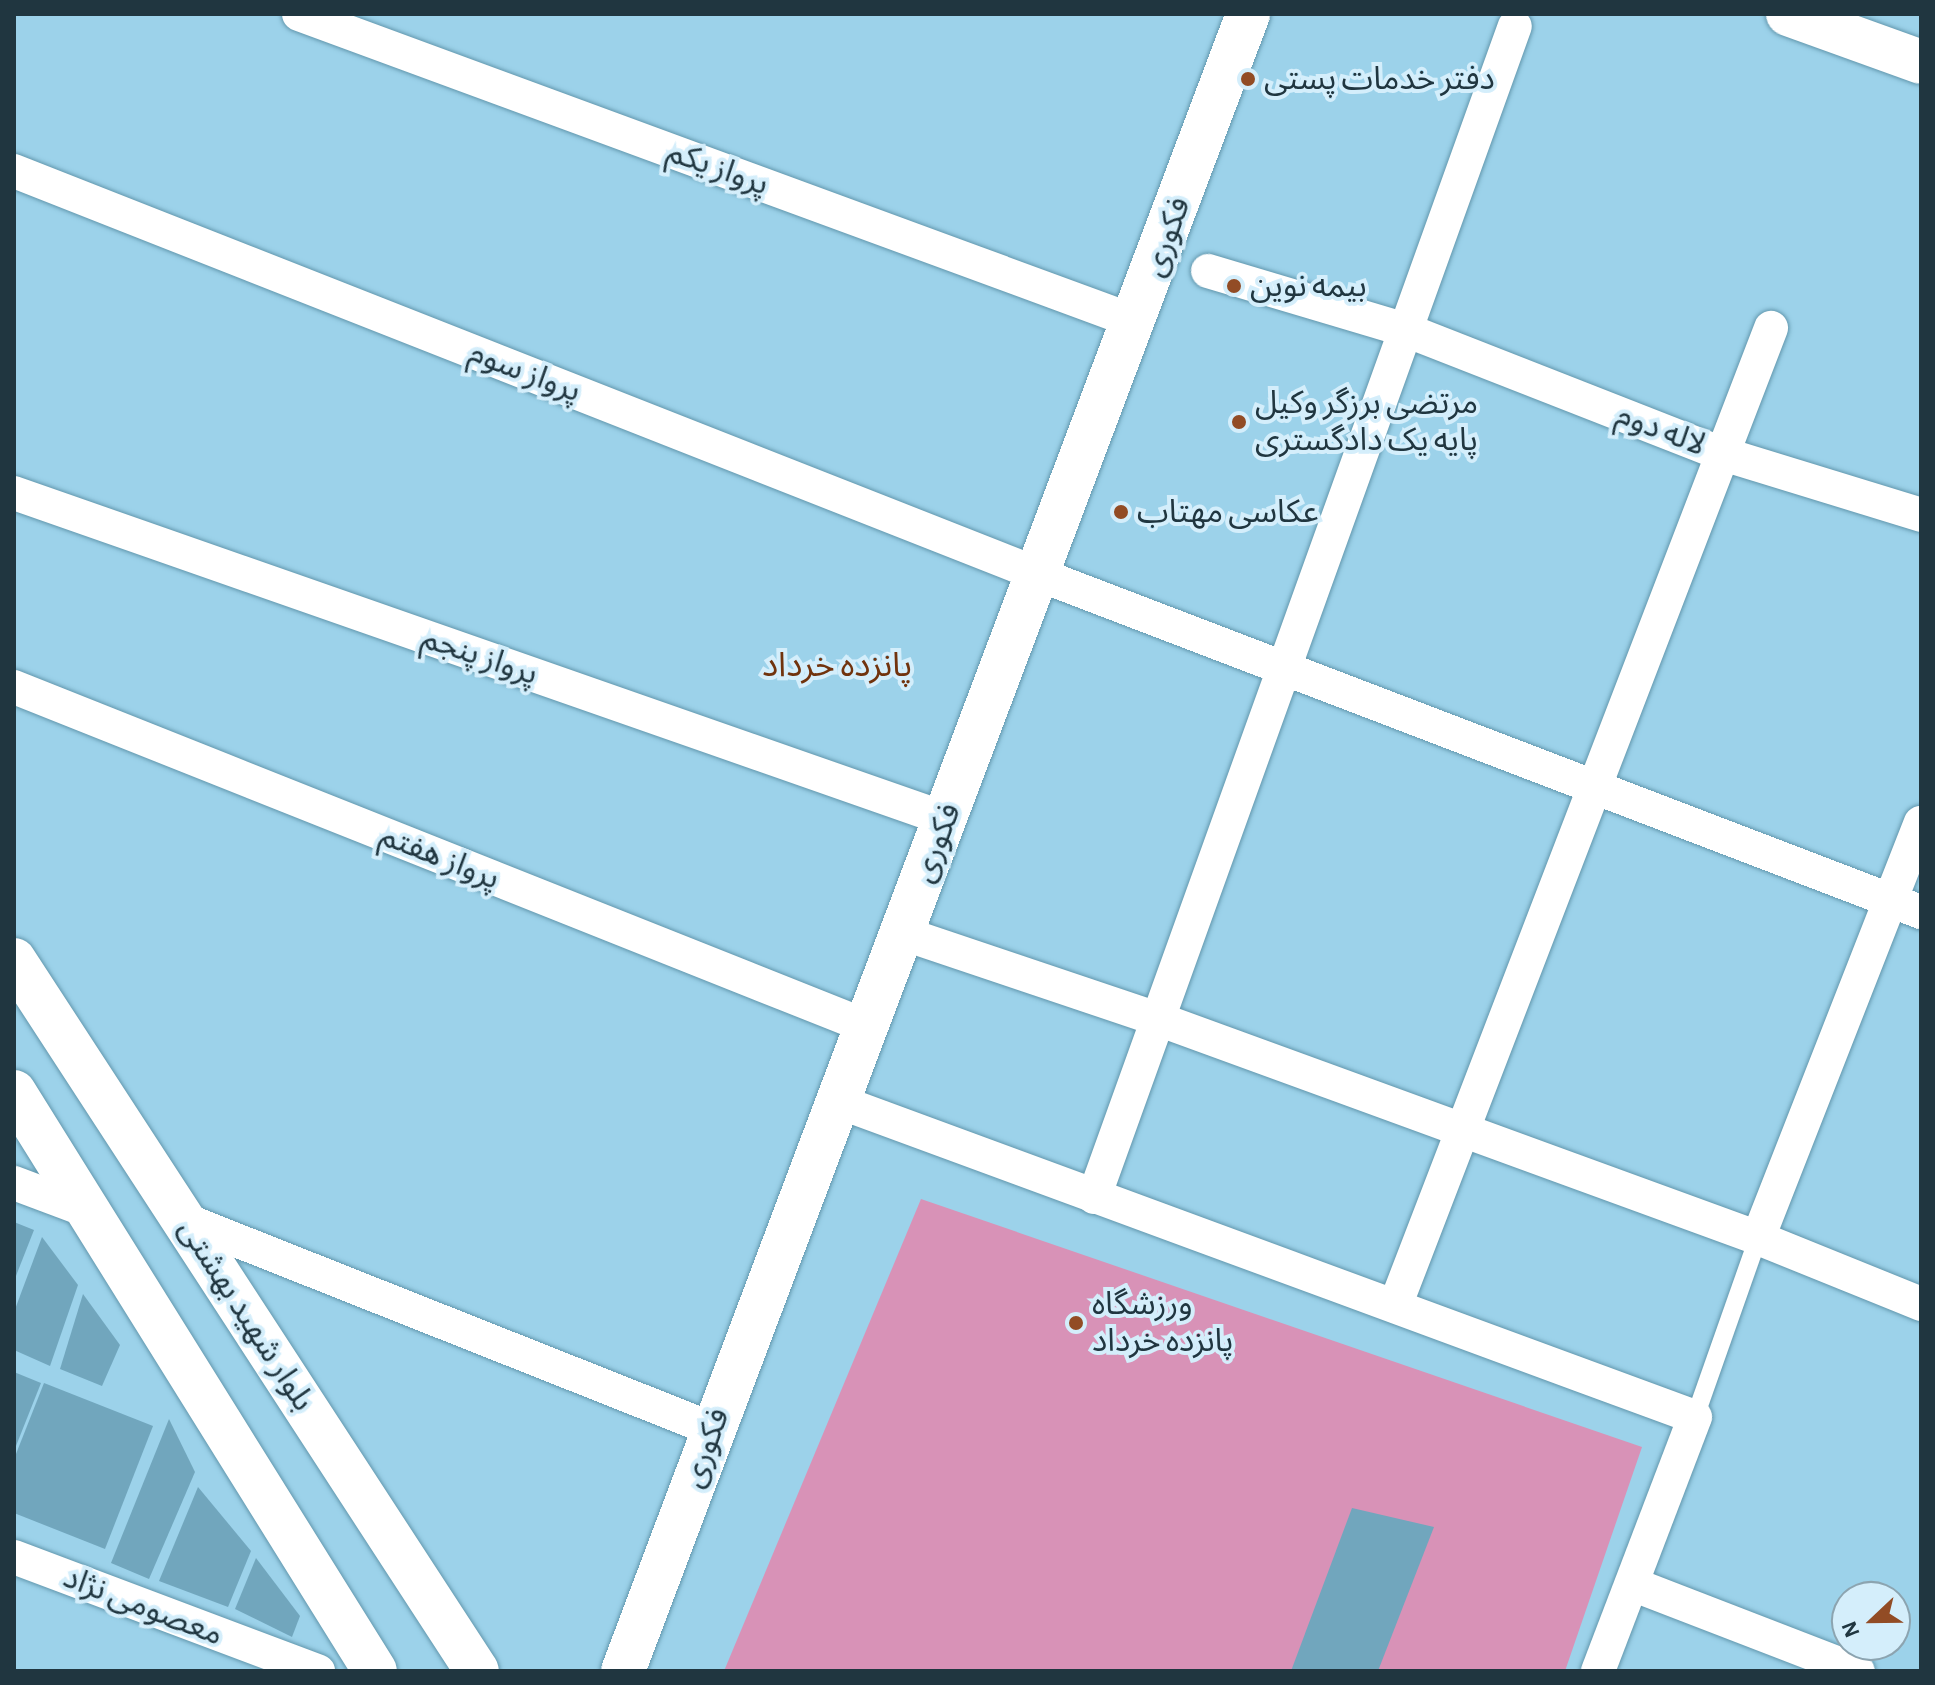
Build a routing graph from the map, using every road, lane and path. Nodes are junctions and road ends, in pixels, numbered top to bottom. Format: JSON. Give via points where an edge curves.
{"nodes":[{"id":1,"x":299,"y":14,"type":"edge"},
{"id":2,"x":1248,"y":14,"type":"edge"},
{"id":3,"x":1788,"y":14,"type":"edge"},
{"id":4,"x":1515,"y":26,"type":"dead end"},
{"id":5,"x":1921,"y":62,"type":"edge"},
{"id":6,"x":14,"y":171,"type":"edge"},
{"id":7,"x":1208,"y":271,"type":"dead end"},
{"id":8,"x":1136,"y":322,"type":"junction"},
{"id":9,"x":1771,"y":328,"type":"dead end"},
{"id":10,"x":1406,"y":330,"type":"junction"},
{"id":11,"x":1723,"y":454,"type":"junction"},
{"id":12,"x":14,"y":493,"type":"edge"},
{"id":13,"x":1921,"y":515,"type":"edge"},
{"id":14,"x":1035,"y":573,"type":"junction"},
{"id":15,"x":1285,"y":666,"type":"junction"},
{"id":16,"x":14,"y":687,"type":"edge"},
{"id":17,"x":1593,"y":789,"type":"junction"},
{"id":18,"x":946,"y":819,"type":"junction"},
{"id":19,"x":1921,"y":823,"type":"edge"},
{"id":20,"x":1906,"y":906,"type":"edge"},
{"id":21,"x":902,"y":933,"type":"junction"},
{"id":22,"x":14,"y":960,"type":"edge"},
{"id":23,"x":1158,"y":1019,"type":"junction"},
{"id":24,"x":866,"y":1026,"type":"junction"},
{"id":25,"x":14,"y":1092,"type":"edge"},
{"id":26,"x":837,"y":1101,"type":"junction"},
{"id":27,"x":1461,"y":1132,"type":"junction"},
{"id":28,"x":14,"y":1183,"type":"edge"},
{"id":29,"x":1094,"y":1197,"type":"junction"},
{"id":30,"x":94,"y":1213,"type":"junction"},
{"id":31,"x":183,"y":1219,"type":"junction"},
{"id":32,"x":1758,"y":1238,"type":"junction"},
{"id":33,"x":1921,"y":1304,"type":"edge"},
{"id":34,"x":1395,"y":1306,"type":"junction"},
{"id":35,"x":1695,"y":1417,"type":"junction"},
{"id":36,"x":712,"y":1429,"type":"junction"},
{"id":37,"x":14,"y":1557,"type":"edge"},
{"id":38,"x":1632,"y":1584,"type":"junction"},
{"id":39,"x":318,"y":1671,"type":"edge"},
{"id":40,"x":375,"y":1671,"type":"edge"},
{"id":41,"x":477,"y":1671,"type":"edge"},
{"id":42,"x":623,"y":1671,"type":"edge"},
{"id":43,"x":1598,"y":1671,"type":"edge"},
{"id":44,"x":1858,"y":1671,"type":"edge"}],
"edges":[{"from":1,"to":8,"type":"street","name":"پرواز یکم"},
{"from":2,"to":8,"type":"street","name":"فکوری"},
{"from":3,"to":5,"type":"street"},
{"from":4,"to":10,"type":"street"},
{"from":6,"to":14,"type":"street","name":"پرواز سوم"},
{"from":7,"to":10,"type":"street","name":"لاله دوم"},
{"from":8,"to":14,"type":"street","name":"فکوری"},
{"from":9,"to":11,"type":"street"},
{"from":10,"to":11,"type":"street","name":"لاله دوم"},
{"from":10,"to":15,"type":"street"},
{"from":11,"to":13,"type":"street","name":"لاله دوم"},
{"from":11,"to":17,"type":"street"},
{"from":12,"to":18,"type":"street","name":"پرواز پنجم"},
{"from":14,"to":15,"type":"street","name":"پرواز سوم"},
{"from":14,"to":18,"type":"street","name":"فکوری"},
{"from":15,"to":17,"type":"street","name":"پرواز سوم"},
{"from":15,"to":23,"type":"street"},
{"from":16,"to":24,"type":"street","name":"پرواز هفتم"},
{"from":17,"to":20,"type":"street","name":"پرواز سوم"},
{"from":17,"to":27,"type":"street"},
{"from":18,"to":21,"type":"street","name":"فکوری"},
{"from":19,"to":20,"type":"street"},
{"from":20,"to":32,"type":"street"},
{"from":21,"to":23,"type":"street"},
{"from":21,"to":24,"type":"street","name":"فکوری"},
{"from":22,"to":31,"type":"street","name":"بلوار شهید بهشتی"},
{"from":23,"to":27,"type":"street"},
{"from":23,"to":29,"type":"street"},
{"from":24,"to":26,"type":"street","name":"فکوری"},
{"from":25,"to":30,"type":"street"},
{"from":26,"to":29,"type":"street"},
{"from":26,"to":36,"type":"street","name":"فکوری"},
{"from":27,"to":32,"type":"street"},
{"from":27,"to":34,"type":"street"},
{"from":28,"to":30,"type":"street"},
{"from":29,"to":34,"type":"street"},
{"from":30,"to":40,"type":"street"},
{"from":31,"to":36,"type":"street"},
{"from":31,"to":41,"type":"street","name":"بلوار شهید بهشتی"},
{"from":32,"to":33,"type":"street"},
{"from":32,"to":35,"type":"lane"},
{"from":34,"to":35,"type":"street"},
{"from":35,"to":38,"type":"street"},
{"from":36,"to":42,"type":"street","name":"فکوری"},
{"from":37,"to":39,"type":"street","name":"معصومی نژاد"},
{"from":38,"to":43,"type":"street"},
{"from":38,"to":44,"type":"street"}]}
